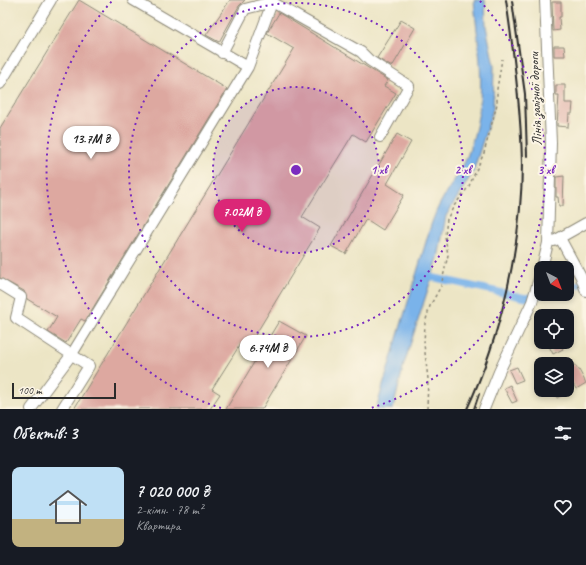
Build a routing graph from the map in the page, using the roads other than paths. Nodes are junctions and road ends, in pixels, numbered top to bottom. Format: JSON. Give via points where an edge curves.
{"nodes":[{"id":1,"x":51,"y":0,"type":"edge"},
{"id":2,"x":133,"y":0,"type":"edge"},
{"id":3,"x":545,"y":0,"type":"edge"},
{"id":4,"x":272,"y":1,"type":"edge"},
{"id":5,"x":222,"y":53,"type":"junction"},
{"id":6,"x":248,"y":67,"type":"junction"},
{"id":7,"x":0,"y":84,"type":"edge"},
{"id":8,"x":380,"y":137,"type":"dead end"},
{"id":9,"x":586,"y":223,"type":"edge"},
{"id":10,"x":560,"y":238,"type":"junction"},
{"id":11,"x":548,"y":243,"type":"junction"},
{"id":12,"x":544,"y":261,"type":"edge"},
{"id":13,"x":0,"y":284,"type":"edge"},
{"id":14,"x":586,"y":290,"type":"edge"},
{"id":15,"x":534,"y":296,"type":"edge"},
{"id":16,"x":72,"y":354,"type":"junction"},
{"id":17,"x":30,"y":409,"type":"edge"},
{"id":18,"x":62,"y":409,"type":"edge"},
{"id":19,"x":484,"y":409,"type":"edge"}],
"edges":[{"from":1,"to":7,"type":"street"},
{"from":2,"to":5,"type":"street"},
{"from":3,"to":11,"type":"street","name":"Лінія залізної дороги","via":[[551,143]]},
{"from":4,"to":5,"type":"street","via":[[245,9]]},
{"from":4,"to":6,"type":"street"},
{"from":4,"to":8,"type":"street","via":[[361,52],[409,86]]},
{"from":5,"to":6,"type":"street"},
{"from":6,"to":16,"type":"street"},
{"from":9,"to":10,"type":"street"},
{"from":10,"to":11,"type":"street"},
{"from":10,"to":14,"type":"street"},
{"from":11,"to":12,"type":"street","name":"Лінія залізної дороги"},
{"from":13,"to":16,"type":"street","via":[[21,297],[16,318]]},
{"from":15,"to":19,"type":"street"},
{"from":16,"to":17,"type":"street"},
{"from":16,"to":18,"type":"street","via":[[89,366]]}]}
